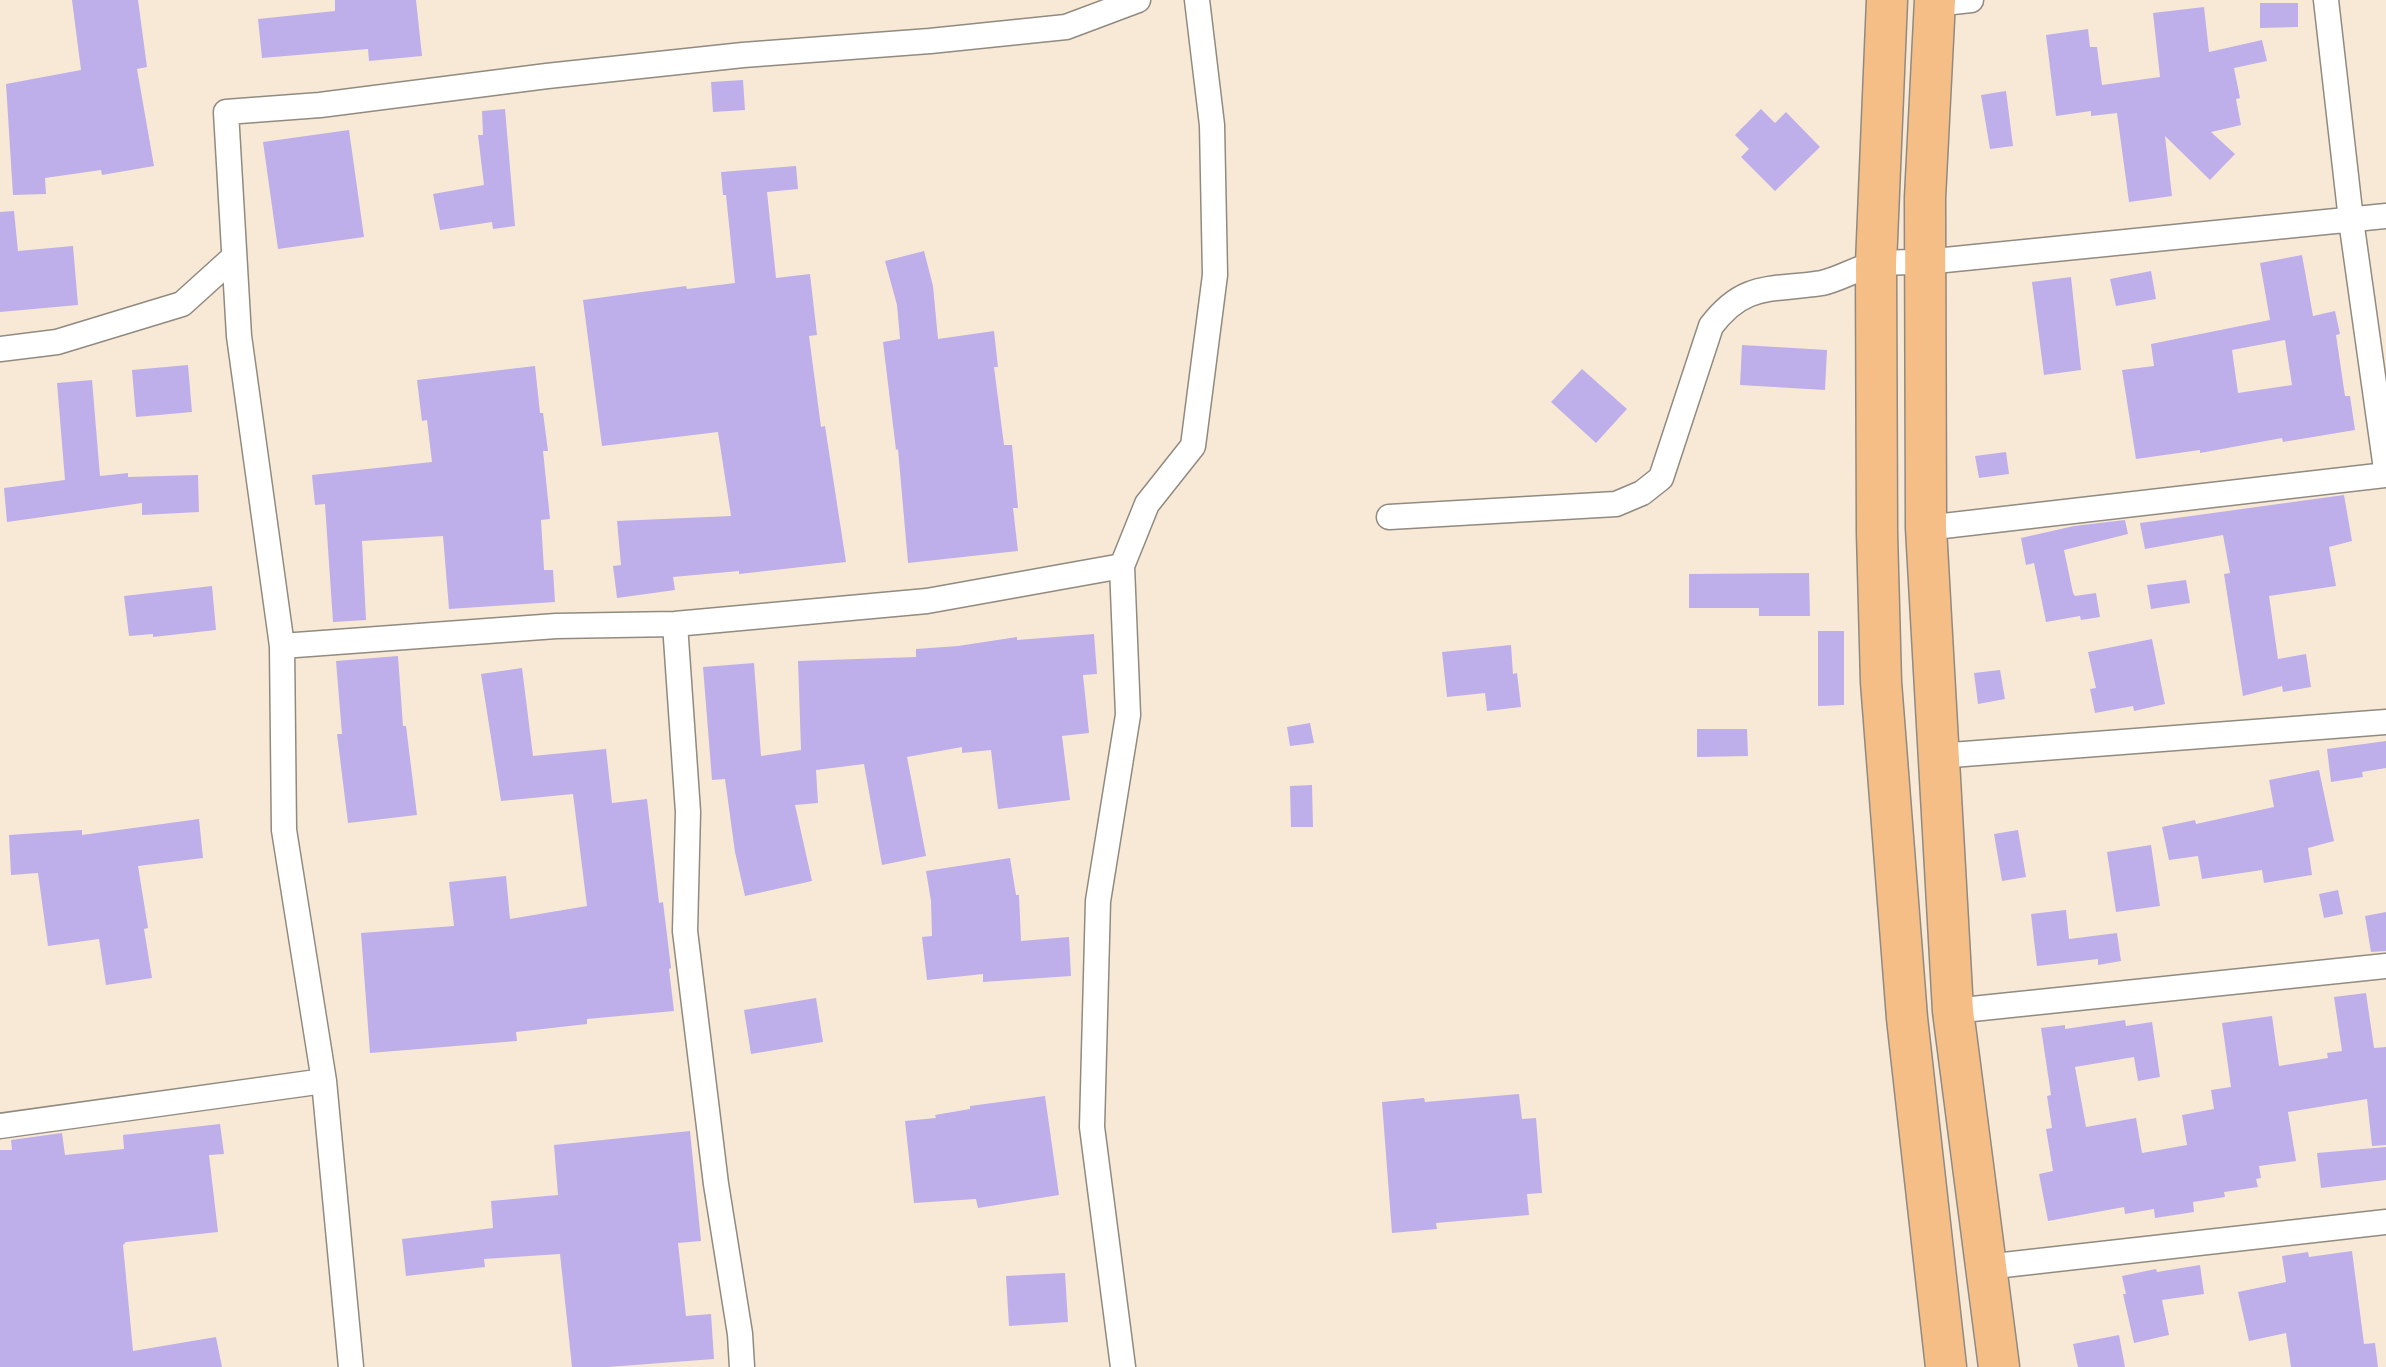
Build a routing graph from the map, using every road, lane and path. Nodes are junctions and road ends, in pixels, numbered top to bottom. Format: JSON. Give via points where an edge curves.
{"nodes":[{"id":1,"x":1138,"y":0,"type":"edge"},
{"id":2,"x":1197,"y":0,"type":"edge"},
{"id":3,"x":1887,"y":0,"type":"edge"},
{"id":4,"x":2326,"y":0,"type":"edge"},
{"id":5,"x":1947,"y":1,"type":"edge"},
{"id":6,"x":2386,"y":216,"type":"edge"},
{"id":7,"x":2351,"y":220,"type":"junction"},
{"id":8,"x":234,"y":257,"type":"junction"},
{"id":9,"x":1925,"y":262,"type":"junction"},
{"id":10,"x":1876,"y":264,"type":"junction"},
{"id":11,"x":0,"y":349,"type":"edge"},
{"id":12,"x":2386,"y":472,"type":"edge"},
{"id":13,"x":1389,"y":517,"type":"dead end"},
{"id":14,"x":1926,"y":528,"type":"junction"},
{"id":15,"x":1122,"y":566,"type":"junction"},
{"id":16,"x":675,"y":624,"type":"junction"},
{"id":17,"x":282,"y":646,"type":"junction"},
{"id":18,"x":2386,"y":722,"type":"edge"},
{"id":19,"x":1938,"y":756,"type":"junction"},
{"id":20,"x":2386,"y":966,"type":"edge"},
{"id":21,"x":1953,"y":1011,"type":"junction"},
{"id":22,"x":324,"y":1081,"type":"junction"},
{"id":23,"x":1964,"y":1101,"type":"junction"},
{"id":24,"x":1917,"y":1107,"type":"junction"},
{"id":25,"x":0,"y":1126,"type":"edge"},
{"id":26,"x":2386,"y":1222,"type":"edge"},
{"id":27,"x":1986,"y":1267,"type":"junction"},
{"id":28,"x":351,"y":1367,"type":"edge"},
{"id":29,"x":742,"y":1367,"type":"edge"},
{"id":30,"x":1123,"y":1367,"type":"edge"},
{"id":31,"x":1946,"y":1367,"type":"edge"},
{"id":32,"x":1999,"y":1367,"type":"edge"}],
"edges":[{"from":1,"to":8,"type":"street","via":[[1066,27],[743,55],[226,112]]},
{"from":2,"to":15,"type":"street","via":[[1212,125],[1215,275],[1193,446],[1147,504]]},
{"from":3,"to":10,"type":"highway"},
{"from":4,"to":7,"type":"street"},
{"from":5,"to":9,"type":"highway","via":[[1925,198]]},
{"from":6,"to":7,"type":"street"},
{"from":7,"to":9,"type":"street"},
{"from":7,"to":12,"type":"street"},
{"from":8,"to":11,"type":"street","via":[[182,304],[57,342]]},
{"from":8,"to":17,"type":"street","via":[[239,336]]},
{"from":9,"to":10,"type":"street"},
{"from":9,"to":14,"type":"highway"},
{"from":10,"to":13,"type":"street","via":[[1825,282],[1747,294],[1725,308],[1711,326],[1661,478],[1642,493],[1616,504]]},
{"from":10,"to":24,"type":"highway","via":[[1881,682]]},
{"from":12,"to":14,"type":"street"},
{"from":14,"to":19,"type":"highway"},
{"from":15,"to":16,"type":"street","via":[[927,601]]},
{"from":15,"to":30,"type":"street","via":[[1128,715],[1098,901],[1092,1127]]},
{"from":16,"to":17,"type":"street","via":[[556,626]]},
{"from":16,"to":29,"type":"street","via":[[688,812],[685,931]]},
{"from":17,"to":22,"type":"street","via":[[284,830]]},
{"from":18,"to":19,"type":"street"},
{"from":19,"to":21,"type":"highway"},
{"from":20,"to":21,"type":"street"},
{"from":21,"to":23,"type":"highway"},
{"from":22,"to":25,"type":"street"},
{"from":22,"to":28,"type":"street"},
{"from":23,"to":24,"type":"highway"},
{"from":23,"to":27,"type":"highway"},
{"from":24,"to":31,"type":"highway"},
{"from":26,"to":27,"type":"street"},
{"from":27,"to":32,"type":"highway"}]}
